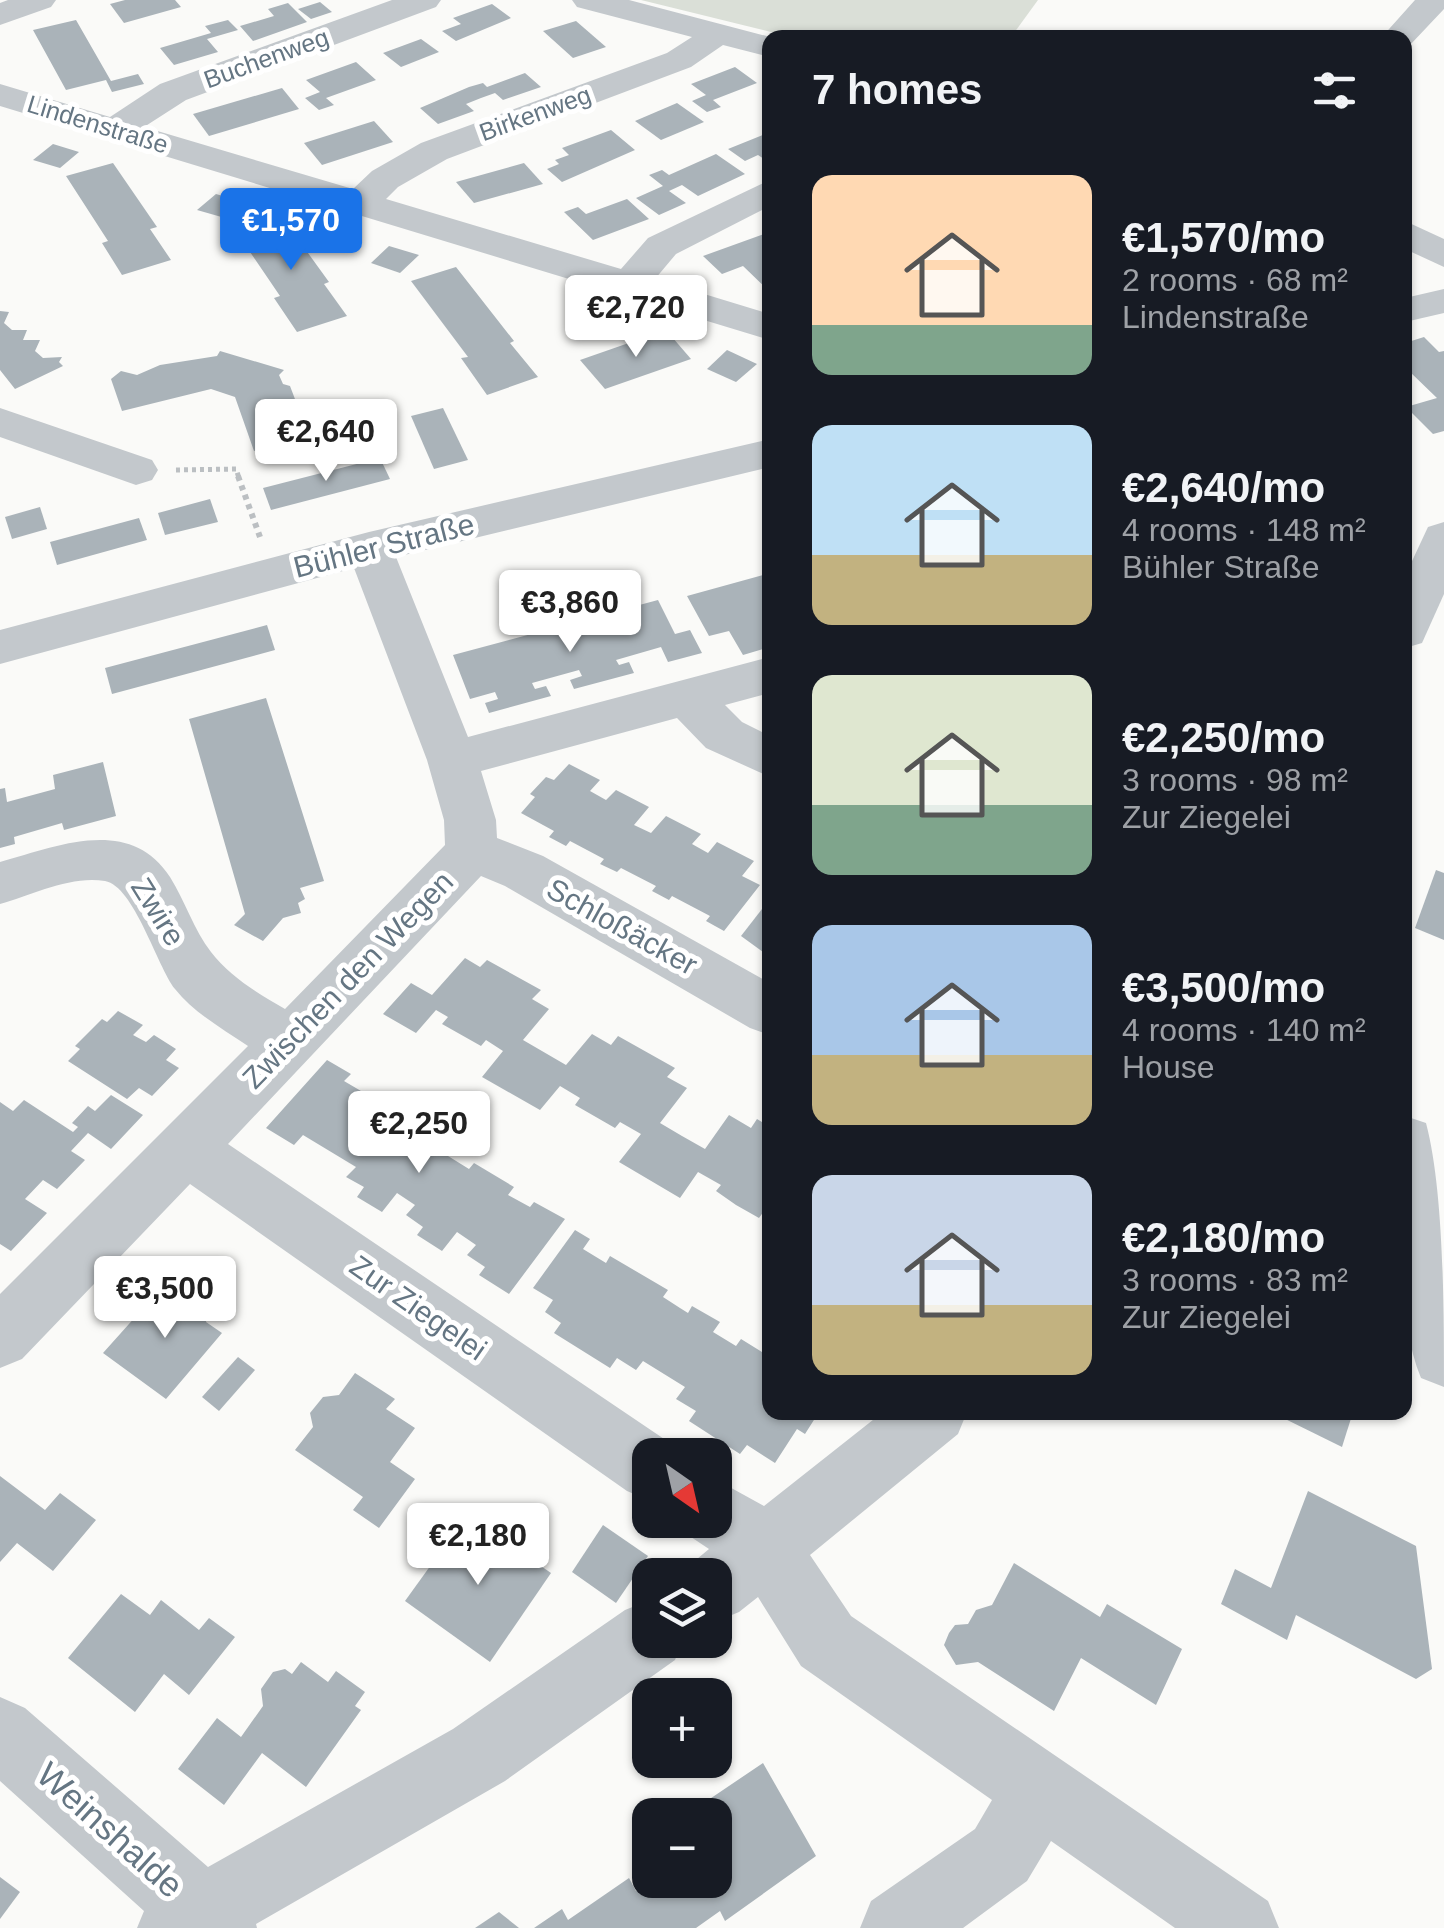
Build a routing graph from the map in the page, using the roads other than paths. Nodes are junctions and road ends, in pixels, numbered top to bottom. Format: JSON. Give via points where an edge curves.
{"nodes":[{"id":1,"x":39,"y":0,"type":"edge"},
{"id":2,"x":424,"y":0,"type":"edge"},
{"id":3,"x":589,"y":0,"type":"edge"},
{"id":4,"x":1434,"y":0,"type":"edge"},
{"id":5,"x":0,"y":14,"type":"edge"},
{"id":6,"x":1406,"y":30,"type":"edge"},
{"id":7,"x":716,"y":32,"type":"junction"},
{"id":8,"x":762,"y":44,"type":"edge"},
{"id":9,"x":0,"y":95,"type":"edge"},
{"id":10,"x":116,"y":129,"type":"junction"},
{"id":11,"x":762,"y":195,"type":"edge"},
{"id":12,"x":360,"y":204,"type":"junction"},
{"id":13,"x":1412,"y":237,"type":"edge"},
{"id":14,"x":1444,"y":254,"type":"edge"},
{"id":15,"x":632,"y":282,"type":"junction"},
{"id":16,"x":1444,"y":301,"type":"edge"},
{"id":17,"x":1412,"y":308,"type":"edge"},
{"id":18,"x":762,"y":323,"type":"edge"},
{"id":19,"x":0,"y":422,"type":"edge"},
{"id":20,"x":762,"y":455,"type":"edge"},
{"id":21,"x":136,"y":470,"type":"road end"},
{"id":22,"x":1444,"y":538,"type":"edge"},
{"id":23,"x":369,"y":548,"type":"junction"},
{"id":24,"x":1412,"y":614,"type":"edge"},
{"id":25,"x":0,"y":646,"type":"edge"},
{"id":26,"x":762,"y":677,"type":"edge"},
{"id":27,"x":688,"y":699,"type":"junction"},
{"id":28,"x":762,"y":754,"type":"edge"},
{"id":29,"x":452,"y":760,"type":"junction"},
{"id":30,"x":471,"y":850,"type":"junction"},
{"id":31,"x":0,"y":883,"type":"edge"},
{"id":32,"x":762,"y":1006,"type":"edge"},
{"id":33,"x":288,"y":1041,"type":"junction"},
{"id":34,"x":186,"y":1148,"type":"junction"},
{"id":35,"x":1412,"y":1180,"type":"edge"},
{"id":36,"x":0,"y":1338,"type":"edge"},
{"id":37,"x":1444,"y":1356,"type":"edge"},
{"id":38,"x":923,"y":1420,"type":"edge"},
{"id":39,"x":632,"y":1456,"type":"edge"},
{"id":40,"x":731,"y":1549,"type":"edge"},
{"id":41,"x":632,"y":1648,"type":"edge"},
{"id":42,"x":0,"y":1733,"type":"edge"},
{"id":43,"x":1040,"y":1789,"type":"junction"},
{"id":44,"x":199,"y":1924,"type":"edge"},
{"id":45,"x":898,"y":1928,"type":"edge"},
{"id":46,"x":1241,"y":1928,"type":"edge"}],
"edges":[{"from":1,"to":5,"type":"street"},
{"from":2,"to":10,"type":"street","name":"Buchenweg","via":[[172,92]]},
{"from":3,"to":7,"type":"street"},
{"from":4,"to":6,"type":"street"},
{"from":7,"to":8,"type":"street"},
{"from":7,"to":12,"type":"street","name":"Birkenweg","via":[[679,60],[434,151],[385,179]]},
{"from":9,"to":10,"type":"street","name":"Lindenstraße"},
{"from":10,"to":12,"type":"street","name":"Lindenstraße"},
{"from":11,"to":15,"type":"street","via":[[662,246]]},
{"from":12,"to":15,"type":"street","name":"Lindenstraße"},
{"from":13,"to":14,"type":"street"},
{"from":15,"to":18,"type":"street","name":"Lindenstraße"},
{"from":16,"to":17,"type":"street"},
{"from":19,"to":21,"type":"street"},
{"from":20,"to":23,"type":"street","name":"Bühler Straße"},
{"from":22,"to":24,"type":"street"},
{"from":23,"to":25,"type":"street","name":"Bühler Straße"},
{"from":23,"to":29,"type":"street","name":"Zwischen den Wegen"},
{"from":26,"to":27,"type":"street"},
{"from":27,"to":28,"type":"street","via":[[724,734]]},
{"from":27,"to":29,"type":"street"},
{"from":29,"to":30,"type":"street","name":"Zwischen den Wegen","via":[[470,820]]},
{"from":30,"to":32,"type":"street","name":"Schloßäcker","via":[[524,872]]},
{"from":30,"to":33,"type":"street","name":"Zwischen den Wegen"},
{"from":31,"to":33,"type":"street","name":"Zwire","via":[[83,861],[123,863],[140,877],[194,971]]},
{"from":33,"to":34,"type":"street","name":"Zwischen den Wegen"},
{"from":34,"to":36,"type":"street","name":"Zwischen den Wegen"},
{"from":34,"to":39,"type":"street","name":"Zur Ziegelei"},
{"from":35,"to":37,"type":"street"},
{"from":38,"to":40,"type":"street"},
{"from":40,"to":43,"type":"street","via":[[826,1641]]},
{"from":41,"to":44,"type":"street","via":[[480,1755]]},
{"from":42,"to":44,"type":"street","name":"Weinshalde"},
{"from":43,"to":45,"type":"street","via":[[1001,1855]]},
{"from":43,"to":46,"type":"street"}]}
